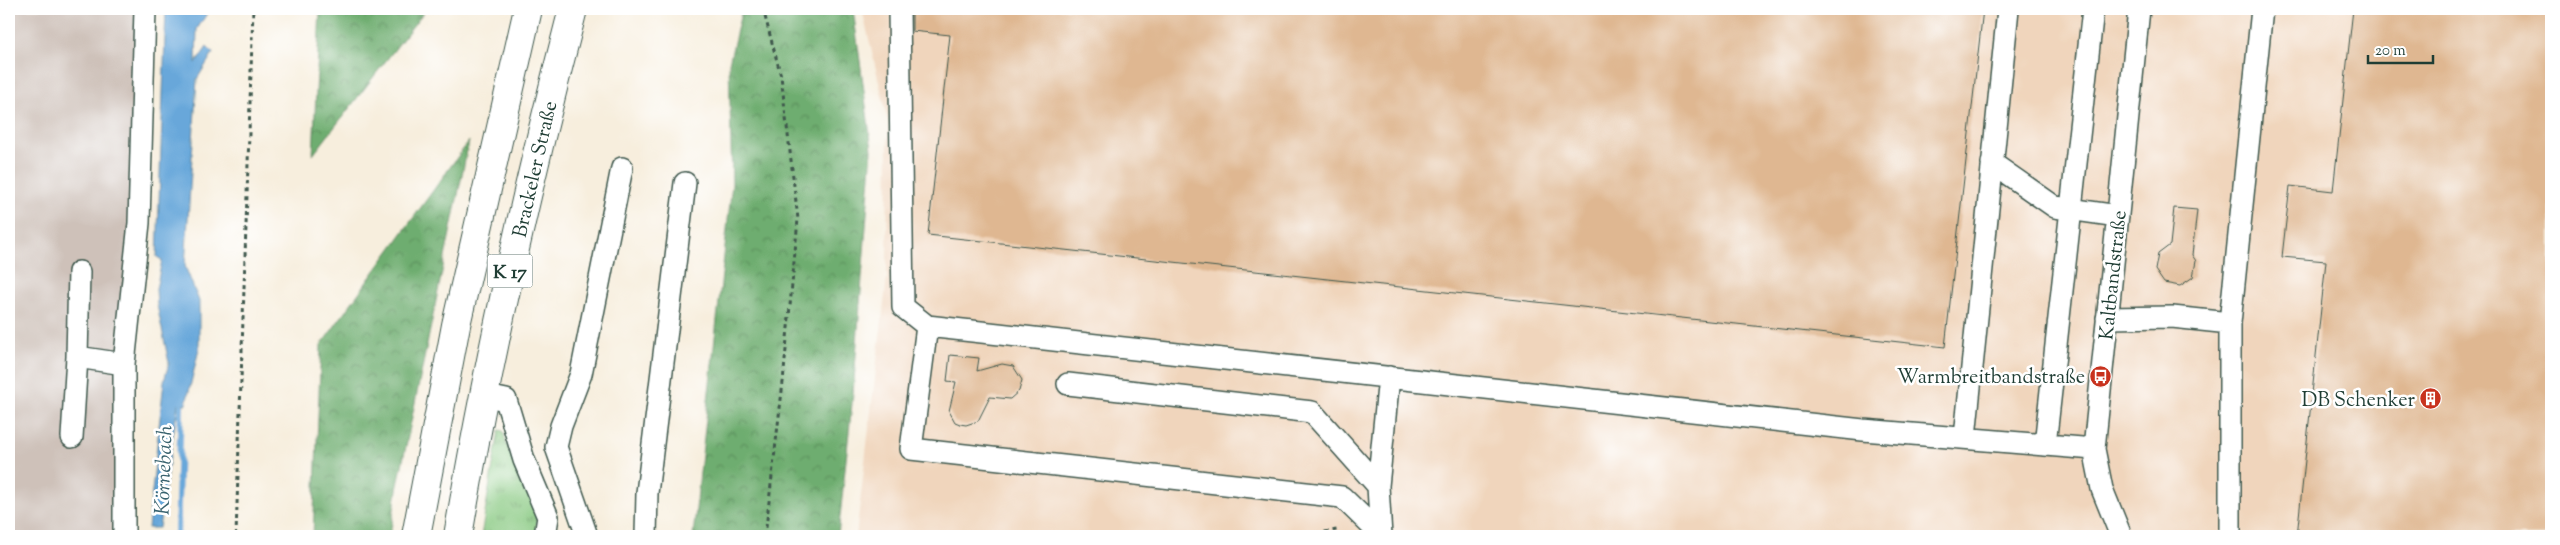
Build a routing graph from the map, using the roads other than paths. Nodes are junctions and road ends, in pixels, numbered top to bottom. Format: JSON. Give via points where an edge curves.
{"nodes":[{"id":1,"x":145,"y":9,"type":"edge"},
{"id":2,"x":528,"y":9,"type":"edge"},
{"id":3,"x":573,"y":9,"type":"edge"},
{"id":4,"x":899,"y":9,"type":"edge"},
{"id":5,"x":2008,"y":9,"type":"edge"},
{"id":6,"x":2092,"y":9,"type":"edge"},
{"id":7,"x":2139,"y":9,"type":"edge"},
{"id":8,"x":2262,"y":9,"type":"edge"},
{"id":9,"x":1992,"y":163,"type":"junction"},
{"id":10,"x":622,"y":168,"type":"dead end"},
{"id":11,"x":685,"y":183,"type":"dead end"},
{"id":12,"x":2069,"y":209,"type":"junction"},
{"id":13,"x":2118,"y":216,"type":"junction"},
{"id":14,"x":79,"y":272,"type":"dead end"},
{"id":15,"x":2107,"y":318,"type":"junction"},
{"id":16,"x":2230,"y":323,"type":"junction"},
{"id":17,"x":927,"y":326,"type":"junction"},
{"id":18,"x":76,"y":357,"type":"junction"},
{"id":19,"x":124,"y":364,"type":"junction"},
{"id":20,"x":1389,"y":377,"type":"junction"},
{"id":21,"x":1068,"y":384,"type":"dead end"},
{"id":22,"x":482,"y":395,"type":"junction"},
{"id":23,"x":72,"y":437,"type":"dead end"},
{"id":24,"x":1965,"y":437,"type":"junction"},
{"id":25,"x":2045,"y":445,"type":"junction"},
{"id":26,"x":2094,"y":449,"type":"junction"},
{"id":27,"x":1378,"y":486,"type":"junction"},
{"id":28,"x":124,"y":536,"type":"edge"},
{"id":29,"x":416,"y":536,"type":"edge"},
{"id":30,"x":458,"y":536,"type":"edge"},
{"id":31,"x":545,"y":536,"type":"edge"},
{"id":32,"x":587,"y":536,"type":"edge"},
{"id":33,"x":646,"y":536,"type":"edge"},
{"id":34,"x":1382,"y":536,"type":"edge"},
{"id":35,"x":2121,"y":536,"type":"edge"},
{"id":36,"x":2230,"y":536,"type":"edge"}],
"edges":[{"from":1,"to":19,"type":"street","via":[[139,223]]},
{"from":2,"to":29,"type":"highway","name":"Brackeler Straße","number":"K 17","via":[[456,325]]},
{"from":3,"to":22,"type":"highway","name":"Brackeler Straße","number":"K 17"},
{"from":4,"to":17,"type":"street","via":[[903,307]]},
{"from":5,"to":9,"type":"street"},
{"from":6,"to":12,"type":"street"},
{"from":7,"to":13,"type":"street","name":"Kaltbandstraße"},
{"from":8,"to":16,"type":"street"},
{"from":9,"to":12,"type":"street","via":[[2054,207]]},
{"from":9,"to":24,"type":"street"},
{"from":10,"to":32,"type":"street","via":[[581,374],[556,447]]},
{"from":11,"to":33,"type":"street","via":[[647,493]]},
{"from":12,"to":13,"type":"street"},
{"from":12,"to":25,"type":"street"},
{"from":13,"to":15,"type":"street","name":"Kaltbandstraße"},
{"from":14,"to":18,"type":"street"},
{"from":15,"to":16,"type":"street","via":[[2172,317]]},
{"from":15,"to":26,"type":"street","name":"Kaltbandstraße"},
{"from":16,"to":36,"type":"street"},
{"from":17,"to":20,"type":"street"},
{"from":17,"to":34,"type":"street","via":[[911,449],[1342,497]]},
{"from":18,"to":19,"type":"street"},
{"from":18,"to":23,"type":"street"},
{"from":19,"to":28,"type":"street"},
{"from":20,"to":24,"type":"street","via":[[1863,430]]},
{"from":20,"to":27,"type":"street"},
{"from":21,"to":27,"type":"street","via":[[1312,412]]},
{"from":22,"to":30,"type":"highway","name":"Brackeler Straße","number":"K 17"},
{"from":22,"to":31,"type":"street","via":[[506,400],[524,460],[548,517]]},
{"from":24,"to":25,"type":"street"},
{"from":25,"to":26,"type":"street"},
{"from":26,"to":35,"type":"street","name":"Kaltbandstraße","via":[[2102,489]]},
{"from":27,"to":34,"type":"street"}]}
